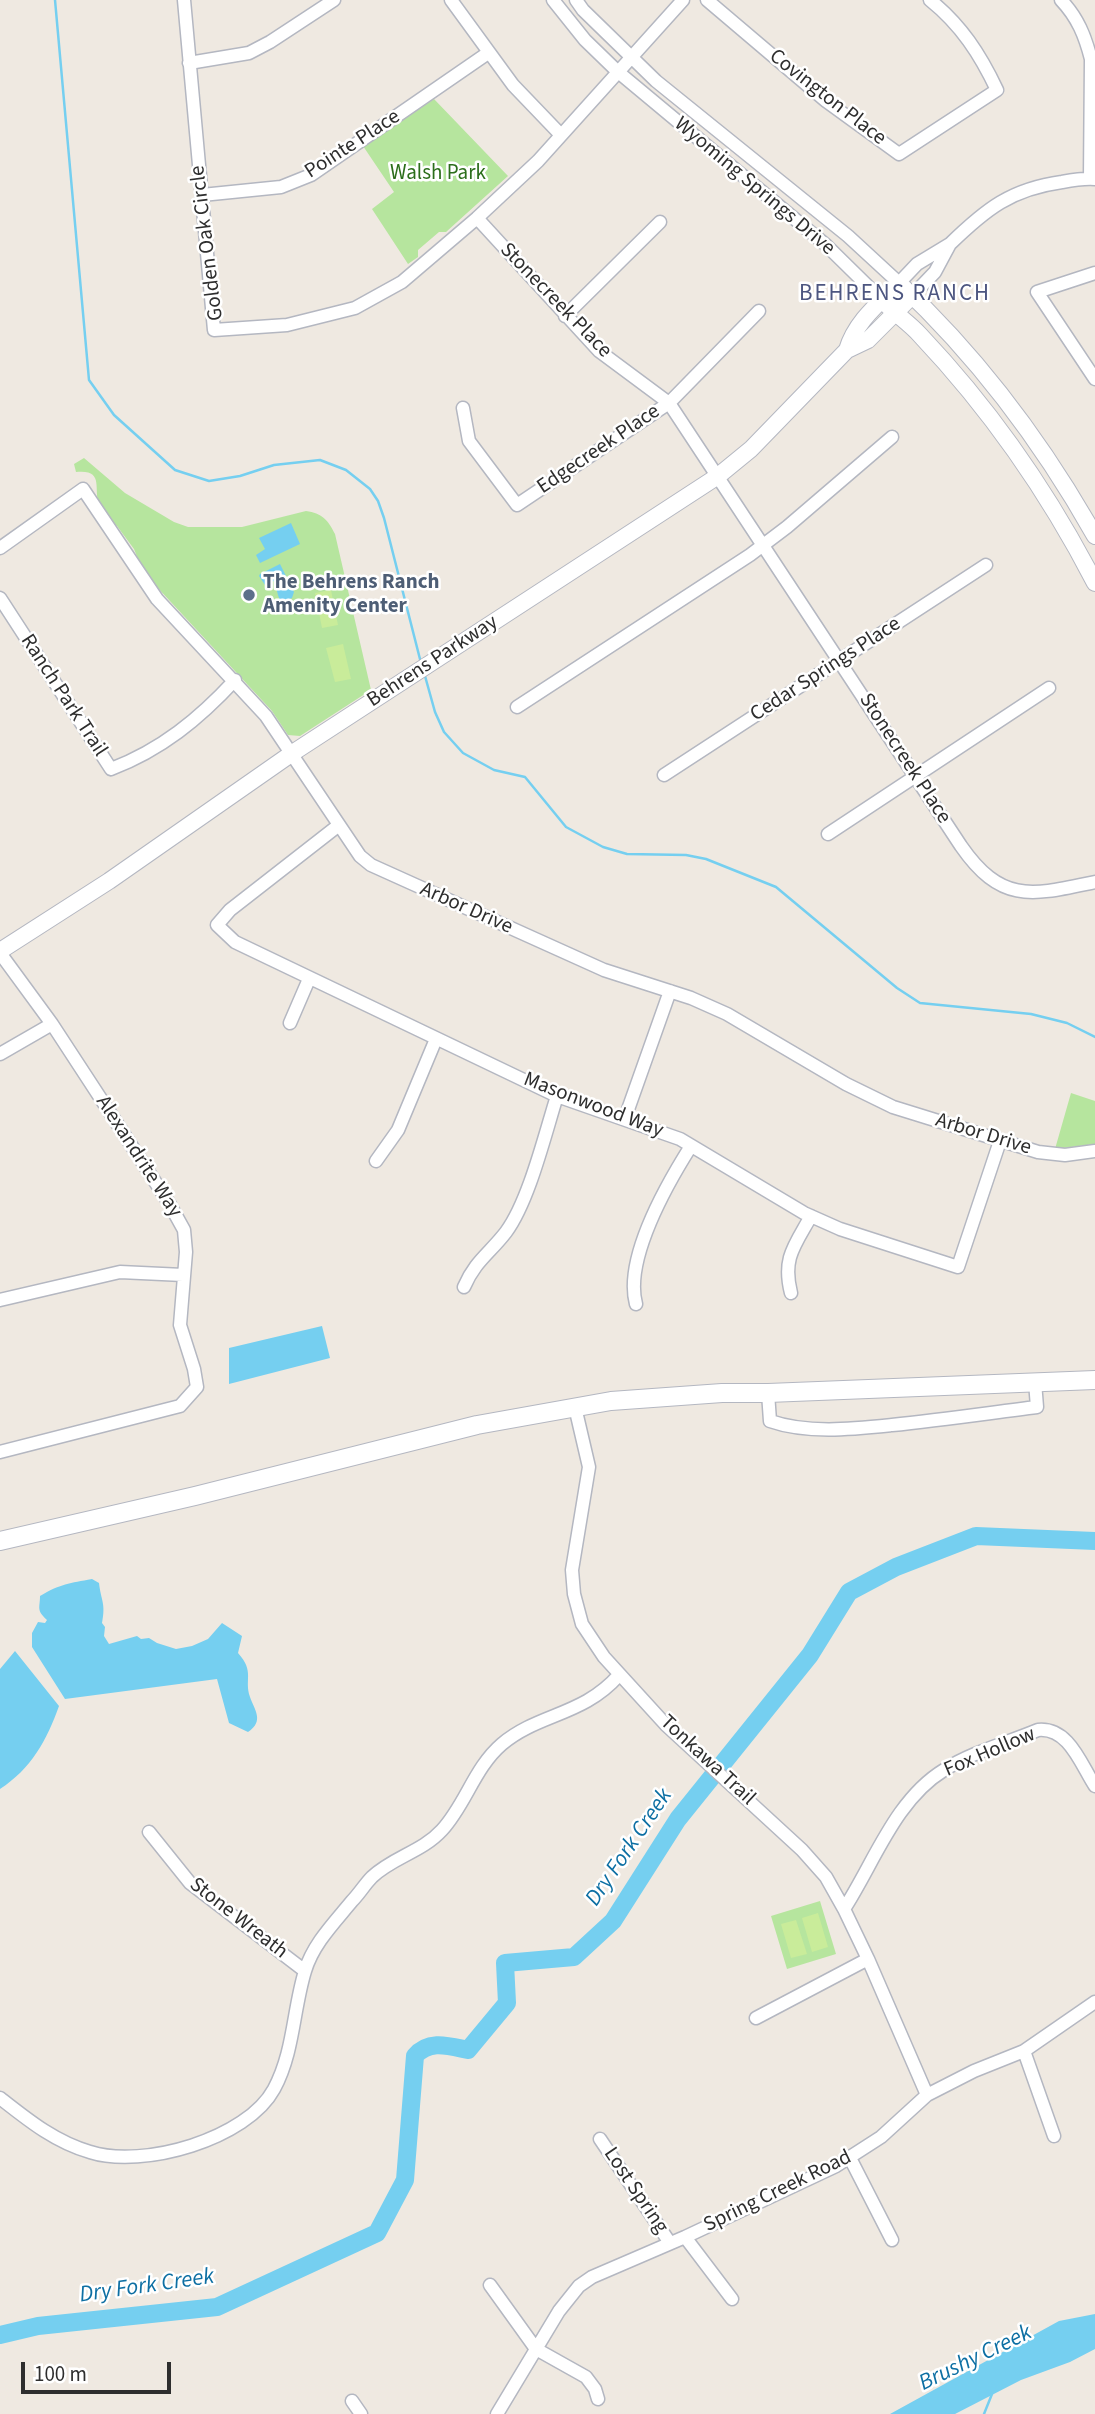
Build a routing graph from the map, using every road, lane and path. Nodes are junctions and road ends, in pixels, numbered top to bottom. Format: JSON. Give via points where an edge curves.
{"nodes":[{"id":1,"x":184,"y":0,"type":"edge"},
{"id":2,"x":334,"y":0,"type":"edge"},
{"id":3,"x":452,"y":0,"type":"edge"},
{"id":4,"x":553,"y":0,"type":"edge"},
{"id":5,"x":576,"y":0,"type":"edge"},
{"id":6,"x":683,"y":0,"type":"edge"},
{"id":7,"x":707,"y":0,"type":"edge"},
{"id":8,"x":930,"y":0,"type":"edge"},
{"id":9,"x":1061,"y":0,"type":"edge"},
{"id":10,"x":488,"y":53,"type":"junction"},
{"id":11,"x":630,"y":57,"type":"junction"},
{"id":12,"x":190,"y":63,"type":"junction"},
{"id":13,"x":617,"y":71,"type":"junction"},
{"id":14,"x":561,"y":134,"type":"junction"},
{"id":15,"x":1092,"y":179,"type":"edge"},
{"id":16,"x":202,"y":195,"type":"junction"},
{"id":17,"x":477,"y":218,"type":"junction"},
{"id":18,"x":660,"y":222,"type":"dead end"},
{"id":19,"x":950,"y":244,"type":"junction"},
{"id":20,"x":1095,"y":273,"type":"edge"},
{"id":21,"x":899,"y":284,"type":"junction"},
{"id":22,"x":912,"y":296,"type":"junction"},
{"id":23,"x":882,"y":300,"type":"junction"},
{"id":24,"x":759,"y":311,"type":"dead end"},
{"id":25,"x":895,"y":313,"type":"junction"},
{"id":26,"x":565,"y":316,"type":"junction"},
{"id":27,"x":847,"y":350,"type":"junction"},
{"id":28,"x":1095,"y":379,"type":"edge"},
{"id":29,"x":669,"y":403,"type":"junction"},
{"id":30,"x":463,"y":408,"type":"dead end"},
{"id":31,"x":892,"y":436,"type":"dead end"},
{"id":32,"x":718,"y":476,"type":"junction"},
{"id":33,"x":1095,"y":536,"type":"edge"},
{"id":34,"x":764,"y":545,"type":"junction"},
{"id":35,"x":0,"y":548,"type":"edge"},
{"id":36,"x":986,"y":565,"type":"dead end"},
{"id":37,"x":1095,"y":583,"type":"edge"},
{"id":38,"x":0,"y":598,"type":"edge"},
{"id":39,"x":840,"y":660,"type":"junction"},
{"id":40,"x":235,"y":680,"type":"junction"},
{"id":41,"x":1049,"y":688,"type":"dead end"},
{"id":42,"x":517,"y":707,"type":"dead end"},
{"id":43,"x":291,"y":754,"type":"junction"},
{"id":44,"x":664,"y":775,"type":"dead end"},
{"id":45,"x":915,"y":776,"type":"junction"},
{"id":46,"x":339,"y":825,"type":"junction"},
{"id":47,"x":828,"y":834,"type":"dead end"},
{"id":48,"x":1095,"y":881,"type":"edge"},
{"id":49,"x":0,"y":952,"type":"edge"},
{"id":50,"x":309,"y":979,"type":"junction"},
{"id":51,"x":670,"y":991,"type":"junction"},
{"id":52,"x":289,"y":1023,"type":"dead end"},
{"id":53,"x":52,"y":1024,"type":"junction"},
{"id":54,"x":436,"y":1039,"type":"junction"},
{"id":55,"x":0,"y":1054,"type":"edge"},
{"id":56,"x":557,"y":1096,"type":"junction"},
{"id":57,"x":625,"y":1118,"type":"junction"},
{"id":58,"x":1000,"y":1141,"type":"junction"},
{"id":59,"x":691,"y":1146,"type":"junction"},
{"id":60,"x":1095,"y":1151,"type":"edge"},
{"id":61,"x":376,"y":1161,"type":"dead end"},
{"id":62,"x":811,"y":1216,"type":"junction"},
{"id":63,"x":183,"y":1275,"type":"junction"},
{"id":64,"x":464,"y":1287,"type":"dead end"},
{"id":65,"x":791,"y":1293,"type":"dead end"},
{"id":66,"x":0,"y":1300,"type":"edge"},
{"id":67,"x":636,"y":1304,"type":"dead end"},
{"id":68,"x":1095,"y":1380,"type":"edge"},
{"id":69,"x":1035,"y":1382,"type":"junction"},
{"id":70,"x":768,"y":1393,"type":"junction"},
{"id":71,"x":575,"y":1407,"type":"junction"},
{"id":72,"x":0,"y":1452,"type":"edge"},
{"id":73,"x":0,"y":1541,"type":"edge"},
{"id":74,"x":619,"y":1675,"type":"junction"},
{"id":75,"x":1095,"y":1786,"type":"edge"},
{"id":76,"x":149,"y":1832,"type":"dead end"},
{"id":77,"x":844,"y":1909,"type":"junction"},
{"id":78,"x":868,"y":1959,"type":"junction"},
{"id":79,"x":305,"y":1970,"type":"junction"},
{"id":80,"x":1095,"y":2002,"type":"edge"},
{"id":81,"x":757,"y":2018,"type":"dead end"},
{"id":82,"x":1024,"y":2051,"type":"junction"},
{"id":83,"x":927,"y":2095,"type":"junction"},
{"id":84,"x":0,"y":2098,"type":"edge"},
{"id":85,"x":1054,"y":2136,"type":"dead end"},
{"id":86,"x":600,"y":2139,"type":"dead end"},
{"id":87,"x":850,"y":2158,"type":"junction"},
{"id":88,"x":685,"y":2237,"type":"junction"},
{"id":89,"x":892,"y":2240,"type":"dead end"},
{"id":90,"x":670,"y":2243,"type":"junction"},
{"id":91,"x":490,"y":2285,"type":"dead end"},
{"id":92,"x":732,"y":2299,"type":"dead end"},
{"id":93,"x":536,"y":2349,"type":"junction"},
{"id":94,"x":598,"y":2399,"type":"dead end"},
{"id":95,"x":352,"y":2401,"type":"dead end"},
{"id":96,"x":361,"y":2414,"type":"edge"},
{"id":97,"x":497,"y":2414,"type":"edge"}],
"edges":[{"from":1,"to":12,"type":"street","name":"Golden Oak Circle"},
{"from":2,"to":12,"type":"street","via":[[249,53]]},
{"from":3,"to":10,"type":"street"},
{"from":4,"to":13,"type":"street","name":"Wyoming Springs Drive"},
{"from":5,"to":11,"type":"street","name":"Wyoming Springs Drive"},
{"from":6,"to":11,"type":"street","name":"Golden Oak Circle"},
{"from":7,"to":8,"type":"street","name":"Covington Place","via":[[826,101],[899,154],[997,90],[967,36]]},
{"from":9,"to":15,"type":"street","via":[[1076,18],[1091,59]]},
{"from":10,"to":14,"type":"street"},
{"from":10,"to":16,"type":"street","name":"Pointe Place","via":[[311,175],[281,187]]},
{"from":11,"to":13,"type":"street","name":"Golden Oak Circle"},
{"from":11,"to":21,"type":"street","name":"Wyoming Springs Drive","via":[[848,236]]},
{"from":12,"to":16,"type":"street","name":"Golden Oak Circle"},
{"from":13,"to":14,"type":"street","name":"Golden Oak Circle"},
{"from":13,"to":23,"type":"street","name":"Wyoming Springs Drive","via":[[826,246]]},
{"from":14,"to":17,"type":"street","name":"Golden Oak Circle"},
{"from":15,"to":19,"type":"street","name":"Behrens Parkway","via":[[1037,185],[1014,194]]},
{"from":16,"to":17,"type":"street","name":"Golden Oak Circle","via":[[214,330],[287,325],[355,307],[402,282]]},
{"from":17,"to":26,"type":"street","name":"Stonecreek Place"},
{"from":18,"to":26,"type":"street"},
{"from":19,"to":21,"type":"street","name":"Behrens Parkway","via":[[917,264]]},
{"from":19,"to":22,"type":"street","name":"Behrens Parkway","via":[[935,272]]},
{"from":20,"to":28,"type":"street","via":[[1037,292]]},
{"from":21,"to":22,"type":"street","name":"Wyoming Springs Drive"},
{"from":21,"to":23,"type":"street","name":"Behrens Parkway"},
{"from":22,"to":25,"type":"street","name":"Behrens Parkway"},
{"from":22,"to":33,"type":"street","name":"Wyoming Springs Drive","via":[[991,381]]},
{"from":23,"to":25,"type":"street","name":"Wyoming Springs Drive"},
{"from":23,"to":27,"type":"street","name":"Behrens Parkway","via":[[854,332]]},
{"from":24,"to":29,"type":"street","name":"Edgecreek Place"},
{"from":25,"to":27,"type":"street","name":"Behrens Parkway","via":[[868,340]]},
{"from":25,"to":37,"type":"street","name":"Wyoming Springs Drive","via":[[918,332],[997,425],[1057,512]]},
{"from":26,"to":29,"type":"street","name":"Stonecreek Place","via":[[599,351]]},
{"from":27,"to":32,"type":"street","name":"Behrens Parkway","via":[[751,449]]},
{"from":29,"to":30,"type":"street","name":"Edgecreek Place","via":[[517,505],[469,441]]},
{"from":29,"to":32,"type":"street","name":"Stonecreek Place"},
{"from":31,"to":34,"type":"street"},
{"from":32,"to":34,"type":"street","name":"Stonecreek Place"},
{"from":32,"to":43,"type":"street","name":"Behrens Parkway"},
{"from":34,"to":39,"type":"street","name":"Stonecreek Place"},
{"from":34,"to":42,"type":"street"},
{"from":35,"to":40,"type":"street","name":"Arbor Drive","via":[[83,489],[157,599]]},
{"from":36,"to":39,"type":"street","name":"Cedar Springs Place"},
{"from":38,"to":40,"type":"street","name":"Ranch Park Trail","via":[[111,769],[141,758],[204,713]]},
{"from":39,"to":44,"type":"street","name":"Cedar Springs Place"},
{"from":39,"to":45,"type":"street","name":"Stonecreek Place"},
{"from":40,"to":43,"type":"street","name":"Arbor Drive","via":[[267,716]]},
{"from":41,"to":45,"type":"street"},
{"from":43,"to":46,"type":"street","name":"Arbor Drive"},
{"from":43,"to":49,"type":"street","name":"Behrens Parkway"},
{"from":45,"to":47,"type":"street"},
{"from":45,"to":48,"type":"street","name":"Stonecreek Place","via":[[974,864],[992,880],[1030,892]]},
{"from":46,"to":50,"type":"street","name":"Masonwood Way","via":[[217,925],[235,942]]},
{"from":46,"to":51,"type":"street","name":"Arbor Drive","via":[[360,856],[387,874],[604,970]]},
{"from":49,"to":53,"type":"street","name":"Alexandrite Way"},
{"from":50,"to":52,"type":"street"},
{"from":50,"to":54,"type":"street","name":"Masonwood Way"},
{"from":51,"to":57,"type":"street"},
{"from":51,"to":58,"type":"street","name":"Arbor Drive","via":[[727,1014],[872,1098]]},
{"from":53,"to":55,"type":"street"},
{"from":53,"to":63,"type":"street","name":"Alexandrite Way","via":[[184,1230]]},
{"from":54,"to":56,"type":"street","name":"Masonwood Way"},
{"from":54,"to":61,"type":"street","via":[[398,1130]]},
{"from":56,"to":57,"type":"street","name":"Masonwood Way"},
{"from":56,"to":64,"type":"street","via":[[517,1212],[506,1232],[471,1270]]},
{"from":57,"to":59,"type":"street","name":"Masonwood Way"},
{"from":58,"to":60,"type":"street","name":"Arbor Drive","via":[[1053,1154]]},
{"from":58,"to":62,"type":"street","name":"Masonwood Way","via":[[958,1267]]},
{"from":59,"to":62,"type":"street","name":"Masonwood Way"},
{"from":59,"to":67,"type":"street","via":[[664,1192],[637,1261],[632,1280]]},
{"from":62,"to":65,"type":"street","via":[[789,1258]]},
{"from":63,"to":66,"type":"street","via":[[120,1272]]},
{"from":63,"to":72,"type":"street","name":"Alexandrite Way","via":[[180,1325],[197,1387],[180,1406]]},
{"from":68,"to":69,"type":"main road"},
{"from":69,"to":70,"type":"main road"},
{"from":69,"to":70,"type":"street","via":[[1037,1407],[846,1428],[785,1426],[770,1421]]},
{"from":70,"to":71,"type":"main road"},
{"from":71,"to":73,"type":"main road","via":[[477,1425]]},
{"from":71,"to":74,"type":"street","name":"Tonkawa Trail","via":[[589,1467],[573,1554],[574,1594],[582,1624]]},
{"from":74,"to":77,"type":"street","name":"Tonkawa Trail","via":[[815,1863]]},
{"from":74,"to":79,"type":"street","via":[[589,1701],[511,1737],[496,1749],[444,1828],[370,1879],[324,1934]]},
{"from":75,"to":77,"type":"street","name":"Fox Hollow","via":[[1064,1738],[1051,1730],[1038,1730],[957,1763],[929,1781],[906,1806]]},
{"from":76,"to":79,"type":"street","name":"Stone Wreath","via":[[190,1884]]},
{"from":77,"to":78,"type":"street","name":"Tonkawa Trail"},
{"from":78,"to":81,"type":"street"},
{"from":78,"to":83,"type":"street","name":"Tonkawa Trail"},
{"from":79,"to":84,"type":"street","via":[[289,2050],[274,2089],[250,2117],[223,2134],[148,2156],[106,2156],[51,2136]]},
{"from":80,"to":82,"type":"street","name":"Spring Creek Road"},
{"from":82,"to":83,"type":"street","name":"Spring Creek Road"},
{"from":82,"to":85,"type":"street"},
{"from":83,"to":87,"type":"street","name":"Spring Creek Road"},
{"from":86,"to":90,"type":"street","name":"Lost Spring"},
{"from":87,"to":88,"type":"street","name":"Spring Creek Road"},
{"from":87,"to":89,"type":"street"},
{"from":88,"to":90,"type":"street","name":"Spring Creek Road"},
{"from":88,"to":92,"type":"street"},
{"from":90,"to":93,"type":"street","name":"Spring Creek Road","via":[[606,2269],[579,2286]]},
{"from":91,"to":93,"type":"street"},
{"from":93,"to":94,"type":"street","via":[[586,2376]]},
{"from":93,"to":97,"type":"street","name":"Spring Creek Road"},
{"from":95,"to":96,"type":"street"}]}
